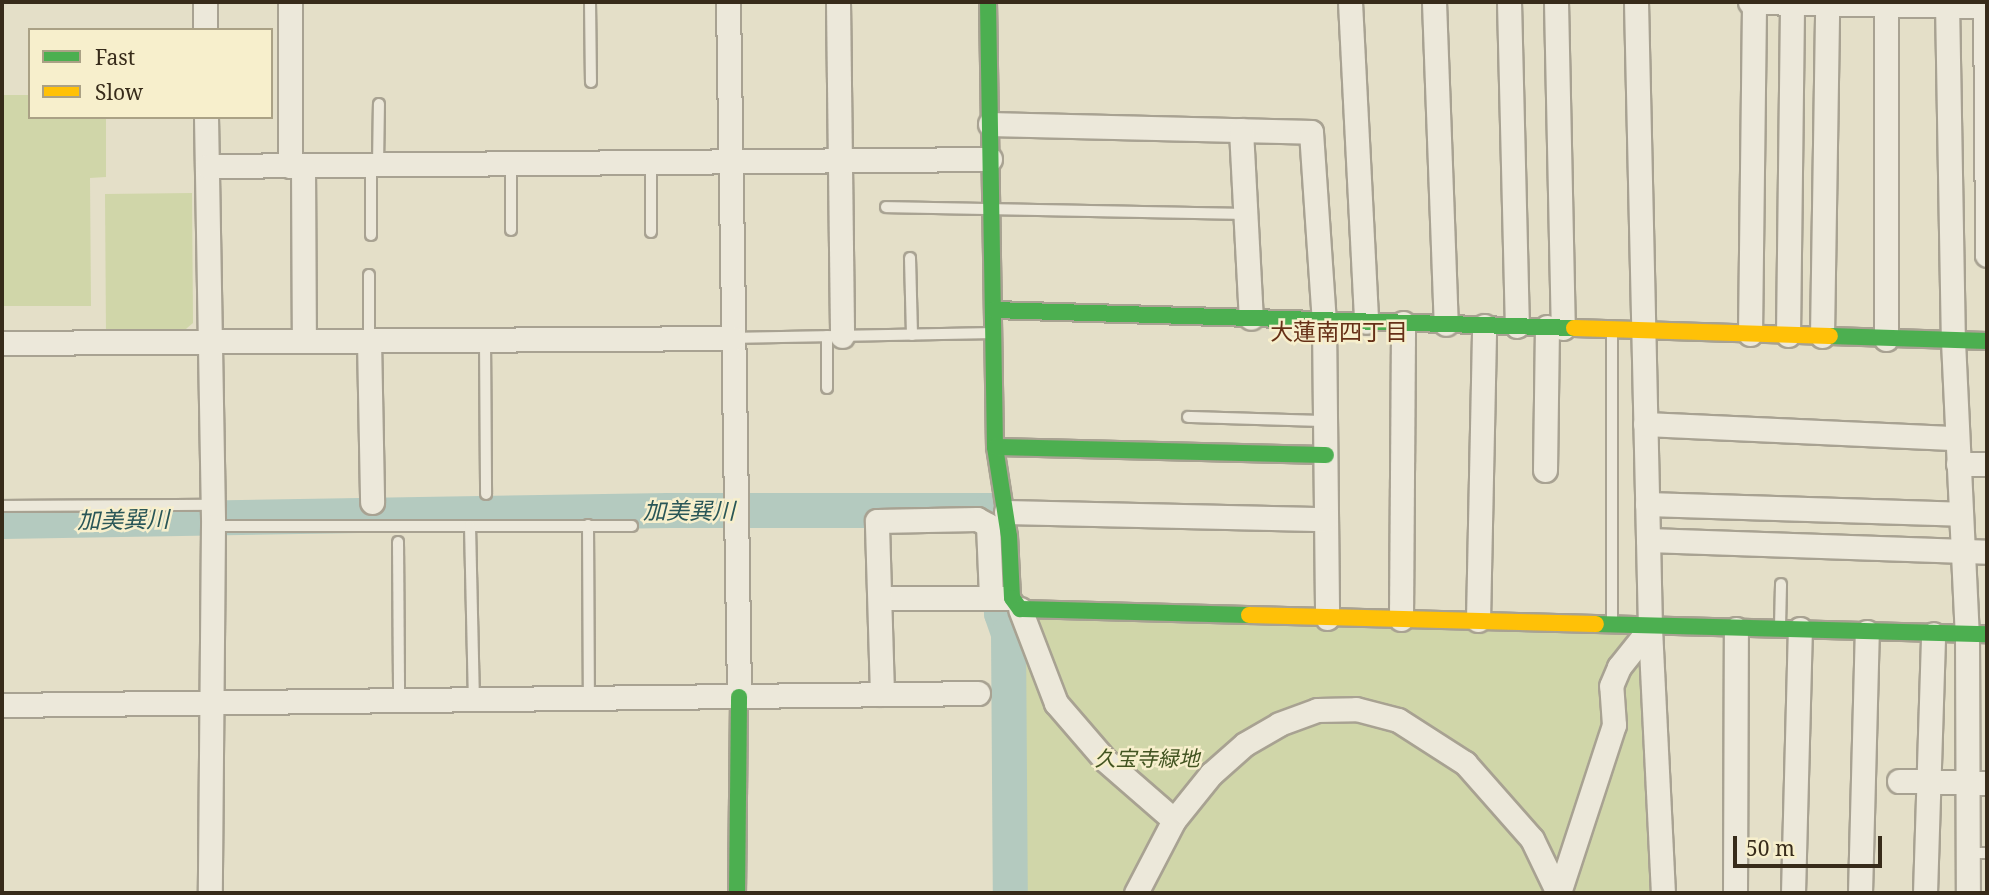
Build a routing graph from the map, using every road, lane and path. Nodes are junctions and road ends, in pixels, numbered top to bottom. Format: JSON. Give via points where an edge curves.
{"nodes":[{"id":1,"x":205,"y":2,"type":"edge"},
{"id":2,"x":290,"y":2,"type":"edge"},
{"id":3,"x":590,"y":2,"type":"edge"},
{"id":4,"x":728,"y":2,"type":"edge"},
{"id":5,"x":838,"y":2,"type":"edge"},
{"id":6,"x":988,"y":2,"type":"edge"},
{"id":7,"x":1350,"y":2,"type":"edge"},
{"id":8,"x":1434,"y":2,"type":"edge"},
{"id":9,"x":1509,"y":2,"type":"edge"},
{"id":10,"x":1556,"y":2,"type":"edge"},
{"id":11,"x":1636,"y":2,"type":"edge"},
{"id":12,"x":1752,"y":2,"type":"edge"},
{"id":13,"x":1771,"y":2,"type":"edge"},
{"id":14,"x":1792,"y":2,"type":"edge"},
{"id":15,"x":1840,"y":3,"type":"edge"},
{"id":16,"x":1886,"y":4,"type":"junction"},
{"id":17,"x":1947,"y":4,"type":"edge"},
{"id":18,"x":1986,"y":6,"type":"edge"},
{"id":19,"x":205,"y":28,"type":"edge"},
{"id":20,"x":591,"y":82,"type":"dead end"},
{"id":21,"x":379,"y":104,"type":"dead end"},
{"id":22,"x":206,"y":119,"type":"edge"},
{"id":23,"x":990,"y":124,"type":"junction"},
{"id":24,"x":1241,"y":130,"type":"junction"},
{"id":25,"x":990,"y":159,"type":"junction"},
{"id":26,"x":840,"y":161,"type":"junction"},
{"id":27,"x":651,"y":163,"type":"junction"},
{"id":28,"x":731,"y":163,"type":"junction"},
{"id":29,"x":511,"y":164,"type":"junction"},
{"id":30,"x":374,"y":165,"type":"junction"},
{"id":31,"x":207,"y":166,"type":"junction"},
{"id":32,"x":296,"y":166,"type":"junction"},
{"id":33,"x":886,"y":207,"type":"dead end"},
{"id":34,"x":990,"y":210,"type":"junction"},
{"id":35,"x":1242,"y":214,"type":"junction"},
{"id":36,"x":511,"y":230,"type":"dead end"},
{"id":37,"x":651,"y":232,"type":"dead end"},
{"id":38,"x":371,"y":235,"type":"dead end"},
{"id":39,"x":1987,"y":255,"type":"edge"},
{"id":40,"x":910,"y":258,"type":"dead end"},
{"id":41,"x":369,"y":275,"type":"dead end"},
{"id":42,"x":993,"y":310,"type":"junction"},
{"id":43,"x":1251,"y":318,"type":"junction"},
{"id":44,"x":1324,"y":321,"type":"junction"},
{"id":45,"x":1366,"y":322,"type":"junction"},
{"id":46,"x":1404,"y":323,"type":"junction"},
{"id":47,"x":1446,"y":324,"type":"junction"},
{"id":48,"x":1484,"y":326,"type":"junction"},
{"id":49,"x":1517,"y":326,"type":"junction"},
{"id":50,"x":1555,"y":328,"type":"junction"},
{"id":51,"x":1612,"y":329,"type":"junction"},
{"id":52,"x":1644,"y":331,"type":"junction"},
{"id":53,"x":993,"y":333,"type":"junction"},
{"id":54,"x":1750,"y":334,"type":"junction"},
{"id":55,"x":912,"y":335,"type":"junction"},
{"id":56,"x":1788,"y":335,"type":"junction"},
{"id":57,"x":835,"y":336,"type":"junction"},
{"id":58,"x":1822,"y":336,"type":"junction"},
{"id":59,"x":733,"y":338,"type":"junction"},
{"id":60,"x":485,"y":339,"type":"junction"},
{"id":61,"x":1886,"y":339,"type":"junction"},
{"id":62,"x":304,"y":340,"type":"junction"},
{"id":63,"x":369,"y":340,"type":"junction"},
{"id":64,"x":1953,"y":341,"type":"junction"},
{"id":65,"x":1987,"y":341,"type":"edge"},
{"id":66,"x":209,"y":342,"type":"junction"},
{"id":67,"x":2,"y":343,"type":"edge"},
{"id":68,"x":827,"y":388,"type":"dead end"},
{"id":69,"x":1188,"y":418,"type":"dead end"},
{"id":70,"x":1325,"y":421,"type":"junction"},
{"id":71,"x":1645,"y":424,"type":"junction"},
{"id":72,"x":1957,"y":438,"type":"junction"},
{"id":73,"x":995,"y":447,"type":"junction"},
{"id":74,"x":1325,"y":455,"type":"junction"},
{"id":75,"x":1958,"y":464,"type":"junction"},
{"id":76,"x":1987,"y":464,"type":"edge"},
{"id":77,"x":1545,"y":470,"type":"dead end"},
{"id":78,"x":486,"y":494,"type":"dead end"},
{"id":79,"x":372,"y":502,"type":"dead end"},
{"id":80,"x":1647,"y":504,"type":"junction"},
{"id":81,"x":2,"y":506,"type":"edge"},
{"id":82,"x":1006,"y":512,"type":"junction"},
{"id":83,"x":1960,"y":514,"type":"junction"},
{"id":84,"x":213,"y":515,"type":"junction"},
{"id":85,"x":1326,"y":519,"type":"junction"},
{"id":86,"x":589,"y":525,"type":"junction"},
{"id":87,"x":470,"y":526,"type":"junction"},
{"id":88,"x":632,"y":526,"type":"dead end"},
{"id":89,"x":1648,"y":540,"type":"junction"},
{"id":90,"x":398,"y":542,"type":"dead end"},
{"id":91,"x":1961,"y":552,"type":"junction"},
{"id":92,"x":1987,"y":552,"type":"edge"},
{"id":93,"x":1781,"y":584,"type":"dead end"},
{"id":94,"x":880,"y":598,"type":"junction"},
{"id":95,"x":1008,"y":602,"type":"junction"},
{"id":96,"x":1327,"y":618,"type":"junction"},
{"id":97,"x":1401,"y":619,"type":"junction"},
{"id":98,"x":1478,"y":620,"type":"junction"},
{"id":99,"x":1612,"y":627,"type":"junction"},
{"id":100,"x":1650,"y":628,"type":"junction"},
{"id":101,"x":1736,"y":629,"type":"junction"},
{"id":102,"x":1790,"y":629,"type":"junction"},
{"id":103,"x":1867,"y":632,"type":"junction"},
{"id":104,"x":1933,"y":634,"type":"junction"},
{"id":105,"x":1977,"y":634,"type":"edge"},
{"id":106,"x":978,"y":693,"type":"dead end"},
{"id":107,"x":882,"y":694,"type":"junction"},
{"id":108,"x":739,"y":697,"type":"junction"},
{"id":109,"x":589,"y":699,"type":"junction"},
{"id":110,"x":474,"y":701,"type":"junction"},
{"id":111,"x":399,"y":702,"type":"junction"},
{"id":112,"x":2,"y":705,"type":"edge"},
{"id":113,"x":212,"y":705,"type":"junction"},
{"id":114,"x":1978,"y":717,"type":"edge"},
{"id":115,"x":1899,"y":781,"type":"dead end"},
{"id":116,"x":1929,"y":783,"type":"junction"},
{"id":117,"x":1978,"y":784,"type":"edge"},
{"id":118,"x":1174,"y":820,"type":"junction"},
{"id":119,"x":1978,"y":853,"type":"edge"},
{"id":120,"x":210,"y":893,"type":"edge"},
{"id":121,"x":737,"y":893,"type":"edge"},
{"id":122,"x":1136,"y":893,"type":"edge"},
{"id":123,"x":1558,"y":893,"type":"edge"},
{"id":124,"x":1662,"y":893,"type":"edge"},
{"id":125,"x":1735,"y":893,"type":"edge"},
{"id":126,"x":1793,"y":893,"type":"edge"},
{"id":127,"x":1860,"y":893,"type":"edge"},
{"id":128,"x":1926,"y":893,"type":"edge"},
{"id":129,"x":1968,"y":893,"type":"edge"}],
"edges":[{"from":1,"to":19,"type":"street"},
{"from":2,"to":32,"type":"street"},
{"from":3,"to":20,"type":"lane"},
{"from":4,"to":28,"type":"street"},
{"from":5,"to":26,"type":"street"},
{"from":6,"to":23,"type":"street"},
{"from":7,"to":45,"type":"street"},
{"from":8,"to":47,"type":"street"},
{"from":9,"to":49,"type":"street"},
{"from":10,"to":50,"type":"street"},
{"from":11,"to":52,"type":"street"},
{"from":12,"to":13,"type":"street"},
{"from":12,"to":54,"type":"street"},
{"from":13,"to":14,"type":"street"},
{"from":14,"to":15,"type":"street"},
{"from":14,"to":56,"type":"street"},
{"from":15,"to":16,"type":"street"},
{"from":15,"to":58,"type":"street"},
{"from":16,"to":17,"type":"street"},
{"from":16,"to":61,"type":"street"},
{"from":17,"to":18,"type":"street"},
{"from":17,"to":64,"type":"street"},
{"from":18,"to":39,"type":"street"},
{"from":21,"to":30,"type":"lane"},
{"from":22,"to":31,"type":"street"},
{"from":23,"to":24,"type":"street"},
{"from":23,"to":25,"type":"street"},
{"from":24,"to":35,"type":"street"},
{"from":24,"to":44,"type":"street","via":[[1311,132]]},
{"from":25,"to":26,"type":"street"},
{"from":25,"to":34,"type":"street"},
{"from":26,"to":28,"type":"street"},
{"from":26,"to":57,"type":"street"},
{"from":27,"to":28,"type":"street"},
{"from":27,"to":29,"type":"street"},
{"from":27,"to":37,"type":"lane"},
{"from":28,"to":59,"type":"street"},
{"from":29,"to":30,"type":"street"},
{"from":29,"to":36,"type":"lane"},
{"from":30,"to":32,"type":"street"},
{"from":30,"to":38,"type":"lane"},
{"from":31,"to":32,"type":"street"},
{"from":31,"to":66,"type":"street"},
{"from":32,"to":62,"type":"street"},
{"from":33,"to":34,"type":"lane"},
{"from":34,"to":35,"type":"lane"},
{"from":34,"to":42,"type":"street"},
{"from":35,"to":43,"type":"street"},
{"from":40,"to":55,"type":"lane"},
{"from":41,"to":63,"type":"lane"},
{"from":42,"to":43,"type":"street"},
{"from":42,"to":53,"type":"street"},
{"from":43,"to":44,"type":"street"},
{"from":44,"to":45,"type":"street"},
{"from":44,"to":70,"type":"street"},
{"from":45,"to":46,"type":"street"},
{"from":46,"to":47,"type":"street"},
{"from":46,"to":97,"type":"street"},
{"from":47,"to":48,"type":"street"},
{"from":48,"to":49,"type":"street"},
{"from":48,"to":98,"type":"street"},
{"from":49,"to":50,"type":"street"},
{"from":50,"to":51,"type":"street"},
{"from":50,"to":77,"type":"street"},
{"from":51,"to":52,"type":"street"},
{"from":51,"to":99,"type":"lane"},
{"from":52,"to":54,"type":"street"},
{"from":52,"to":71,"type":"street"},
{"from":53,"to":55,"type":"lane"},
{"from":53,"to":73,"type":"street"},
{"from":54,"to":56,"type":"street"},
{"from":55,"to":57,"type":"lane"},
{"from":56,"to":58,"type":"street"},
{"from":57,"to":59,"type":"lane"},
{"from":57,"to":68,"type":"lane"},
{"from":58,"to":61,"type":"street"},
{"from":59,"to":60,"type":"street"},
{"from":59,"to":108,"type":"street"},
{"from":60,"to":63,"type":"street"},
{"from":60,"to":78,"type":"lane"},
{"from":61,"to":64,"type":"street"},
{"from":62,"to":63,"type":"street"},
{"from":62,"to":66,"type":"street"},
{"from":63,"to":79,"type":"street"},
{"from":64,"to":65,"type":"street"},
{"from":64,"to":72,"type":"street"},
{"from":66,"to":67,"type":"street"},
{"from":66,"to":84,"type":"street"},
{"from":69,"to":70,"type":"lane"},
{"from":70,"to":74,"type":"street"},
{"from":71,"to":72,"type":"street"},
{"from":71,"to":80,"type":"street"},
{"from":72,"to":75,"type":"street"},
{"from":73,"to":74,"type":"street"},
{"from":73,"to":82,"type":"street"},
{"from":74,"to":85,"type":"street"},
{"from":75,"to":76,"type":"street"},
{"from":75,"to":83,"type":"street"},
{"from":80,"to":83,"type":"street"},
{"from":80,"to":89,"type":"street"},
{"from":81,"to":84,"type":"lane"},
{"from":82,"to":85,"type":"street"},
{"from":82,"to":95,"type":"street"},
{"from":83,"to":91,"type":"street"},
{"from":84,"to":87,"type":"lane"},
{"from":84,"to":113,"type":"street"},
{"from":85,"to":96,"type":"street"},
{"from":86,"to":87,"type":"lane"},
{"from":86,"to":88,"type":"lane"},
{"from":86,"to":109,"type":"lane"},
{"from":87,"to":110,"type":"lane"},
{"from":89,"to":91,"type":"street"},
{"from":89,"to":100,"type":"street"},
{"from":90,"to":111,"type":"lane"},
{"from":91,"to":92,"type":"street"},
{"from":91,"to":105,"type":"street"},
{"from":93,"to":102,"type":"lane"},
{"from":94,"to":95,"type":"street"},
{"from":94,"to":95,"type":"street","via":[[877,521],[977,519],[988,525]]},
{"from":94,"to":107,"type":"street"},
{"from":95,"to":96,"type":"street"},
{"from":95,"to":118,"type":"street","via":[[1056,703],[1105,760]]},
{"from":96,"to":97,"type":"street"},
{"from":97,"to":98,"type":"street"},
{"from":98,"to":99,"type":"street"},
{"from":99,"to":100,"type":"street"},
{"from":100,"to":101,"type":"street"},
{"from":100,"to":123,"type":"street","via":[[1619,667],[1611,686],[1614,725]]},
{"from":100,"to":124,"type":"street"},
{"from":101,"to":102,"type":"street"},
{"from":101,"to":125,"type":"street"},
{"from":102,"to":103,"type":"street"},
{"from":102,"to":126,"type":"street"},
{"from":103,"to":104,"type":"street"},
{"from":103,"to":127,"type":"street"},
{"from":104,"to":105,"type":"street"},
{"from":104,"to":116,"type":"street"},
{"from":105,"to":114,"type":"street"},
{"from":106,"to":107,"type":"street"},
{"from":107,"to":108,"type":"street"},
{"from":108,"to":109,"type":"street"},
{"from":108,"to":121,"type":"street"},
{"from":109,"to":110,"type":"street"},
{"from":110,"to":111,"type":"street"},
{"from":111,"to":113,"type":"street"},
{"from":112,"to":113,"type":"street"},
{"from":113,"to":120,"type":"street"},
{"from":114,"to":117,"type":"street"},
{"from":115,"to":116,"type":"street"},
{"from":116,"to":117,"type":"street"},
{"from":116,"to":128,"type":"street"},
{"from":117,"to":119,"type":"street"},
{"from":118,"to":122,"type":"street"},
{"from":118,"to":123,"type":"street","via":[[1211,774],[1245,744],[1279,724],[1317,710],[1356,709],[1398,720],[1465,763],[1532,839]]},
{"from":119,"to":129,"type":"street"}]}
